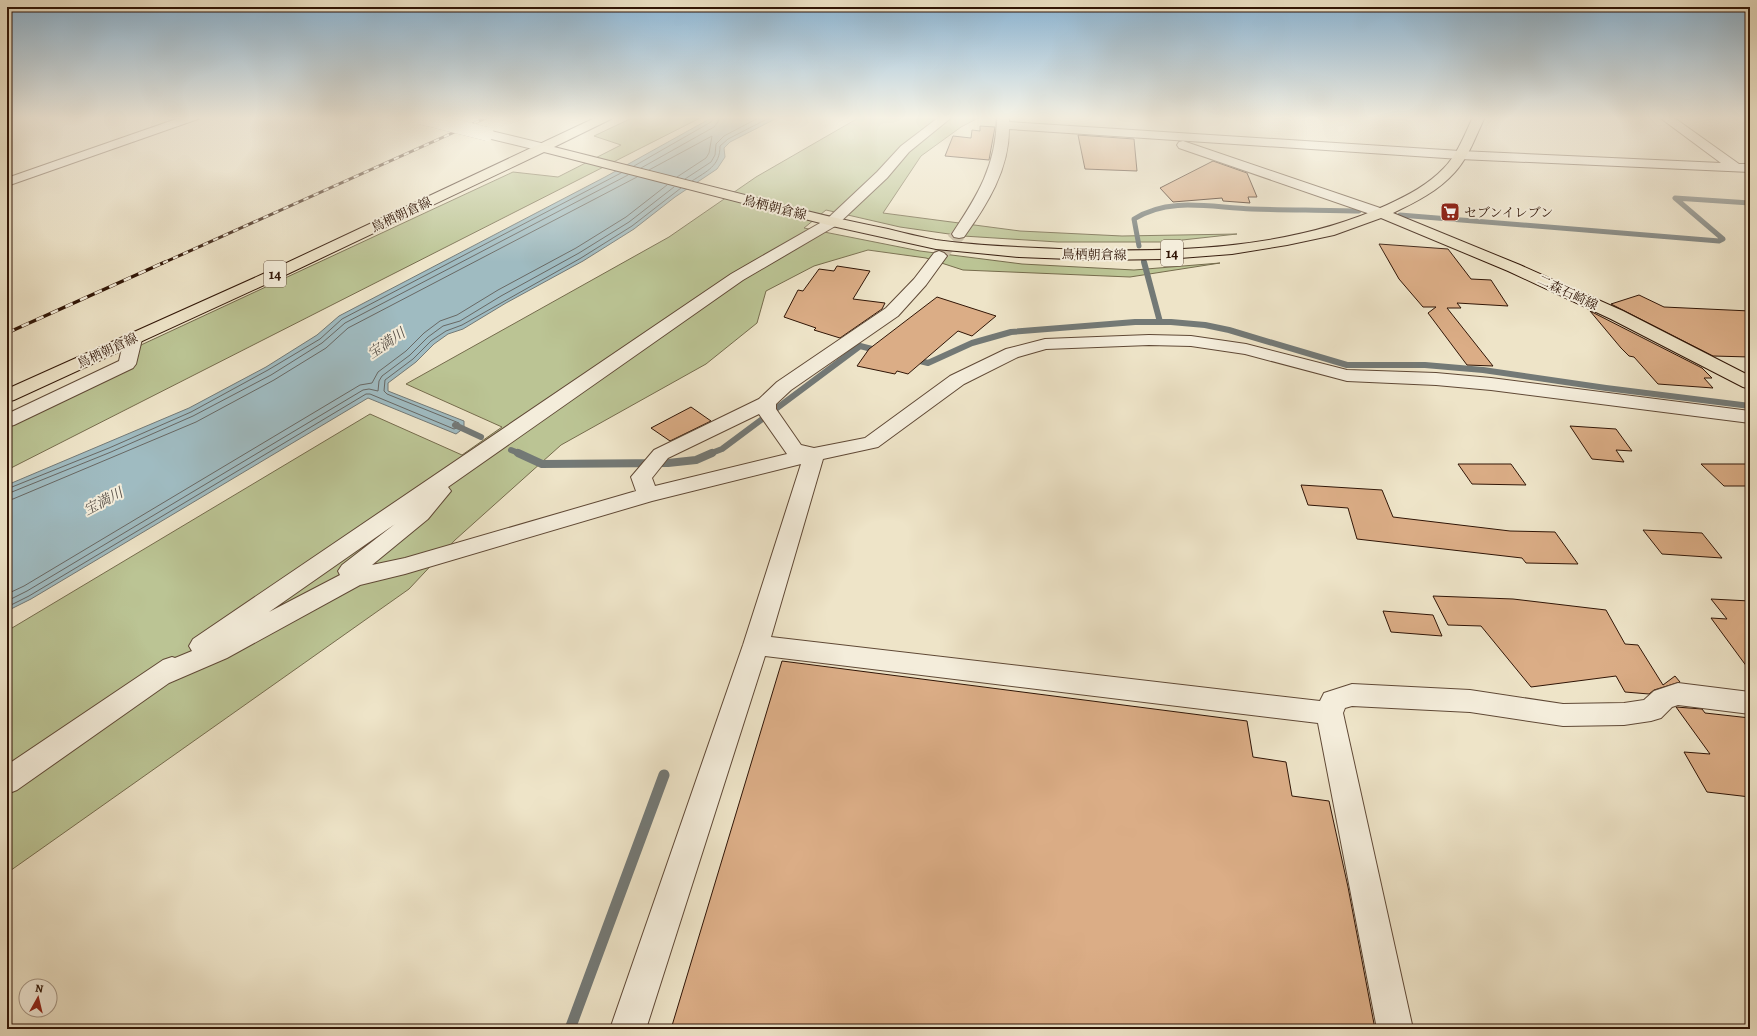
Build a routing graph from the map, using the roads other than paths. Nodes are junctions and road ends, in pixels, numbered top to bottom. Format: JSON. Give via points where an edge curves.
{"nodes":[{"id":1,"x":55,"y":165,"type":"edge"},
{"id":2,"x":503,"y":165,"type":"edge"},
{"id":3,"x":607,"y":165,"type":"edge"},
{"id":4,"x":891,"y":165,"type":"edge"},
{"id":5,"x":997,"y":165,"type":"edge"},
{"id":6,"x":1243,"y":165,"type":"edge"},
{"id":7,"x":1453,"y":165,"type":"edge"},
{"id":8,"x":1679,"y":165,"type":"edge"},
{"id":9,"x":1735,"y":167,"type":"joint"},
{"id":10,"x":1750,"y":168,"type":"edge"},
{"id":11,"x":7,"y":182,"type":"edge"},
{"id":12,"x":1381,"y":212,"type":"junction"},
{"id":13,"x":826,"y":220,"type":"junction"},
{"id":14,"x":959,"y":234,"type":"tunnel mouth"},
{"id":15,"x":939,"y":256,"type":"tunnel mouth"},
{"id":16,"x":133,"y":339,"type":"junction"},
{"id":17,"x":1750,"y":383,"type":"edge"},
{"id":18,"x":7,"y":396,"type":"edge"},
{"id":19,"x":766,"y":403,"type":"junction"},
{"id":20,"x":1750,"y":417,"type":"edge"},
{"id":21,"x":7,"y":420,"type":"edge"},
{"id":22,"x":814,"y":454,"type":"junction"},
{"id":23,"x":442,"y":480,"type":"junction"},
{"id":24,"x":648,"y":494,"type":"junction"},
{"id":25,"x":354,"y":578,"type":"junction"},
{"id":26,"x":756,"y":645,"type":"junction"},
{"id":27,"x":160,"y":675,"type":"junction"},
{"id":28,"x":1750,"y":703,"type":"edge"},
{"id":29,"x":1330,"y":713,"type":"junction"},
{"id":30,"x":7,"y":781,"type":"edge"},
{"id":31,"x":628,"y":1029,"type":"edge"},
{"id":32,"x":1394,"y":1029,"type":"edge"}],
"edges":[{"from":1,"to":11,"type":"street"},
{"from":2,"to":16,"type":"main road","name":"鳥栖朝倉線","number":"14"},
{"from":3,"to":13,"type":"main road","name":"鳥栖朝倉線","number":"14"},
{"from":4,"to":13,"type":"street"},
{"from":5,"to":14,"type":"street","via":[[977,210]]},
{"from":6,"to":12,"type":"street"},
{"from":7,"to":12,"type":"main road","name":"鳥栖朝倉線","number":"14","via":[[1434,185],[1411,199]]},
{"from":8,"to":9,"type":"street"},
{"from":9,"to":10,"type":"street"},
{"from":12,"to":13,"type":"main road","name":"鳥栖朝倉線","number":"14","via":[[1334,231],[1287,241],[1232,249],[1096,255],[1019,252],[936,244]]},
{"from":12,"to":17,"type":"main road","name":"二森石崎線","via":[[1610,312]]},
{"from":13,"to":23,"type":"street","via":[[737,277]]},
{"from":15,"to":19,"type":"street","via":[[920,282],[892,312],[784,386]]},
{"from":16,"to":18,"type":"main road","name":"鳥栖朝倉線","number":"14"},
{"from":16,"to":21,"type":"street","via":[[127,364]]},
{"from":19,"to":22,"type":"street","via":[[766,409],[794,450]]},
{"from":19,"to":24,"type":"street","via":[[661,454],[641,477]]},
{"from":20,"to":22,"type":"street","via":[[1491,384],[1347,375],[1246,349],[1191,341],[1095,342],[1045,344],[1012,353],[957,380],[871,443]]},
{"from":22,"to":24,"type":"street"},
{"from":22,"to":26,"type":"street"},
{"from":23,"to":25,"type":"street","via":[[440,492],[423,512],[350,570]]},
{"from":23,"to":27,"type":"street"},
{"from":24,"to":25,"type":"street","via":[[405,566]]},
{"from":25,"to":27,"type":"street","via":[[218,651]]},
{"from":26,"to":29,"type":"street"},
{"from":26,"to":31,"type":"street"},
{"from":27,"to":30,"type":"street"},
{"from":28,"to":29,"type":"street","via":[[1678,694],[1663,699],[1650,710],[1624,714],[1563,715],[1470,701],[1352,695],[1333,701]]},
{"from":29,"to":32,"type":"street"}]}
